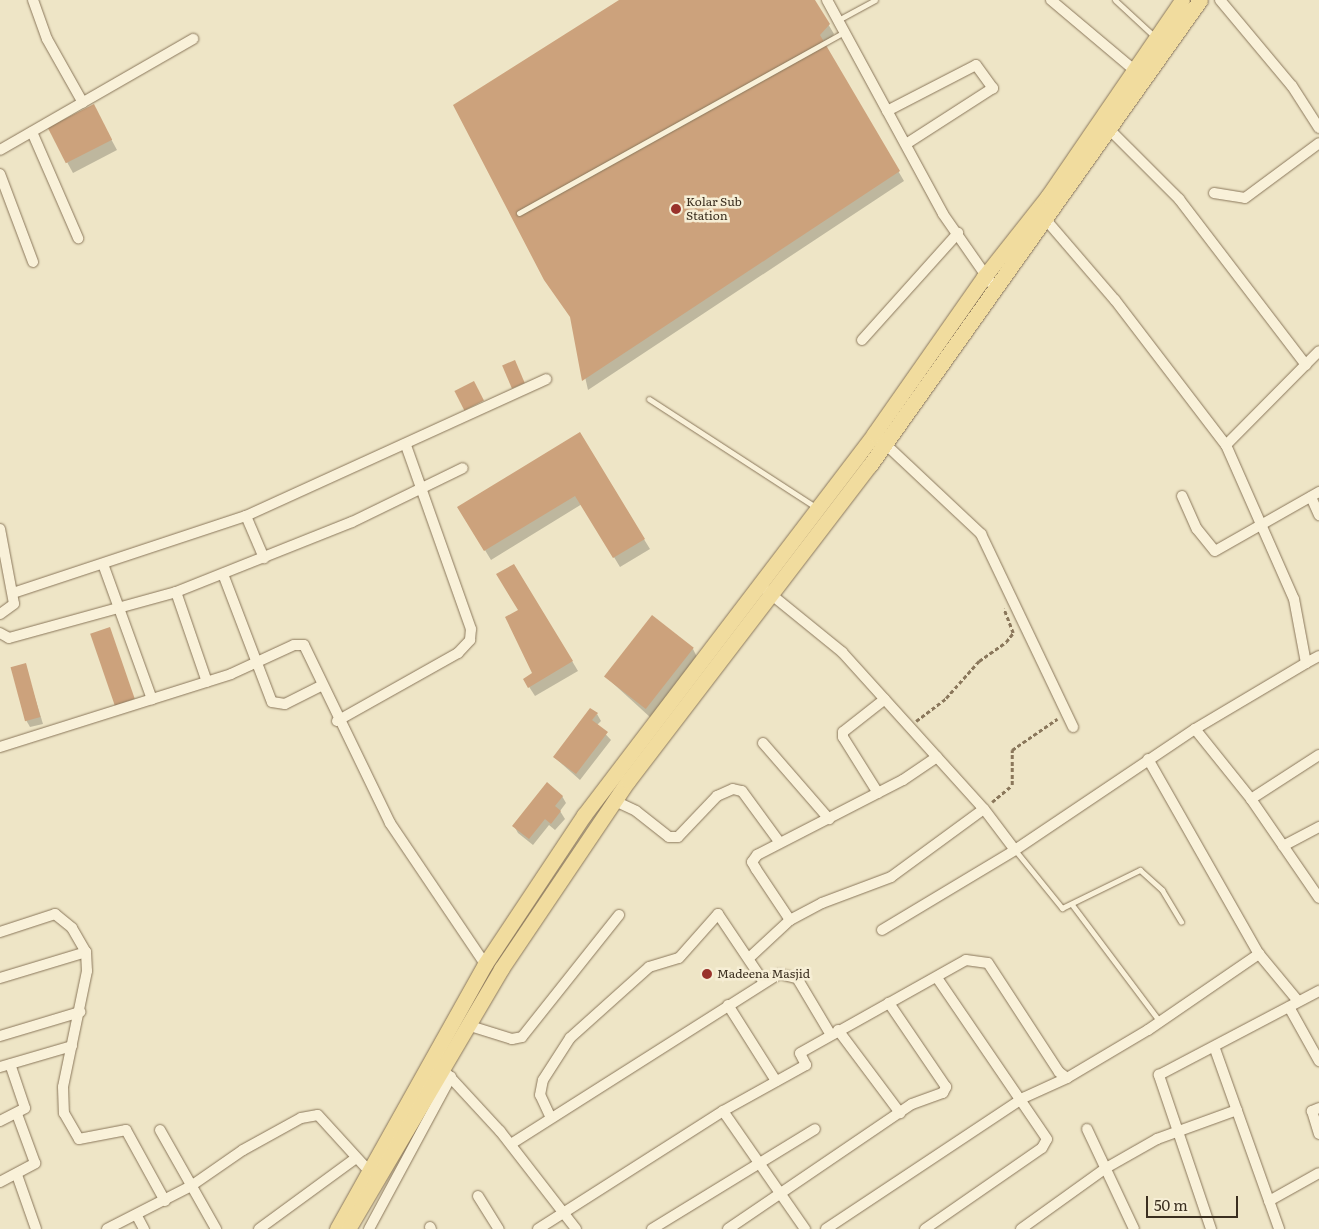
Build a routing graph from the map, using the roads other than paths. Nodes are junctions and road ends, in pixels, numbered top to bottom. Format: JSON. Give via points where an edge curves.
{"nodes":[{"id":1,"x":33,"y":0,"type":"edge"},
{"id":2,"x":827,"y":0,"type":"edge"},
{"id":3,"x":875,"y":0,"type":"edge"},
{"id":4,"x":1050,"y":0,"type":"edge"},
{"id":5,"x":1115,"y":0,"type":"edge"},
{"id":6,"x":1182,"y":0,"type":"edge"},
{"id":7,"x":1200,"y":0,"type":"edge"},
{"id":8,"x":1220,"y":0,"type":"edge"},
{"id":9,"x":837,"y":20,"type":"junction"},
{"id":10,"x":844,"y":32,"type":"junction"},
{"id":11,"x":1156,"y":37,"type":"junction"},
{"id":12,"x":193,"y":39,"type":"dead end"},
{"id":13,"x":1133,"y":69,"type":"junction"},
{"id":14,"x":83,"y":102,"type":"junction"},
{"id":15,"x":887,"y":111,"type":"junction"},
{"id":16,"x":1317,"y":122,"type":"edge"},
{"id":17,"x":1110,"y":130,"type":"junction"},
{"id":18,"x":32,"y":132,"type":"junction"},
{"id":19,"x":1319,"y":143,"type":"edge"},
{"id":20,"x":906,"y":144,"type":"junction"},
{"id":21,"x":0,"y":150,"type":"edge"},
{"id":22,"x":0,"y":174,"type":"edge"},
{"id":23,"x":1214,"y":193,"type":"dead end"},
{"id":24,"x":519,"y":213,"type":"dead end"},
{"id":25,"x":1047,"y":221,"type":"junction"},
{"id":26,"x":958,"y":234,"type":"junction"},
{"id":27,"x":78,"y":238,"type":"dead end"},
{"id":28,"x":33,"y":262,"type":"dead end"},
{"id":29,"x":984,"y":277,"type":"junction"},
{"id":30,"x":996,"y":290,"type":"junction"},
{"id":31,"x":862,"y":340,"type":"dead end"},
{"id":32,"x":1319,"y":351,"type":"edge"},
{"id":33,"x":1306,"y":365,"type":"junction"},
{"id":34,"x":546,"y":379,"type":"dead end"},
{"id":35,"x":649,"y":399,"type":"dead end"},
{"id":36,"x":879,"y":438,"type":"junction"},
{"id":37,"x":406,"y":445,"type":"junction"},
{"id":38,"x":1226,"y":445,"type":"junction"},
{"id":39,"x":463,"y":468,"type":"dead end"},
{"id":40,"x":422,"y":488,"type":"junction"},
{"id":41,"x":1315,"y":494,"type":"edge"},
{"id":42,"x":1182,"y":496,"type":"dead end"},
{"id":43,"x":818,"y":509,"type":"junction"},
{"id":44,"x":1319,"y":515,"type":"edge"},
{"id":45,"x":246,"y":516,"type":"junction"},
{"id":46,"x":1263,"y":526,"type":"junction"},
{"id":47,"x":0,"y":529,"type":"edge"},
{"id":48,"x":2,"y":550,"type":"edge"},
{"id":49,"x":264,"y":558,"type":"junction"},
{"id":50,"x":103,"y":564,"type":"junction"},
{"id":51,"x":223,"y":574,"type":"junction"},
{"id":52,"x":760,"y":585,"type":"junction"},
{"id":53,"x":176,"y":592,"type":"junction"},
{"id":54,"x":13,"y":593,"type":"junction"},
{"id":55,"x":772,"y":595,"type":"junction"},
{"id":56,"x":118,"y":607,"type":"junction"},
{"id":57,"x":0,"y":614,"type":"edge"},
{"id":58,"x":0,"y":633,"type":"edge"},
{"id":59,"x":1319,"y":656,"type":"edge"},
{"id":60,"x":258,"y":662,"type":"junction"},
{"id":61,"x":1306,"y":663,"type":"junction"},
{"id":62,"x":207,"y":682,"type":"junction"},
{"id":63,"x":322,"y":686,"type":"junction"},
{"id":64,"x":152,"y":699,"type":"junction"},
{"id":65,"x":885,"y":699,"type":"junction"},
{"id":66,"x":337,"y":721,"type":"junction"},
{"id":67,"x":1073,"y":727,"type":"dead end"},
{"id":68,"x":1195,"y":729,"type":"junction"},
{"id":69,"x":763,"y":743,"type":"dead end"},
{"id":70,"x":0,"y":747,"type":"edge"},
{"id":71,"x":1319,"y":755,"type":"edge"},
{"id":72,"x":937,"y":757,"type":"junction"},
{"id":73,"x":1148,"y":759,"type":"junction"},
{"id":74,"x":878,"y":793,"type":"junction"},
{"id":75,"x":1251,"y":799,"type":"junction"},
{"id":76,"x":615,"y":801,"type":"junction"},
{"id":77,"x":984,"y":809,"type":"junction"},
{"id":78,"x":829,"y":819,"type":"junction"},
{"id":79,"x":1319,"y":827,"type":"edge"},
{"id":80,"x":780,"y":843,"type":"junction"},
{"id":81,"x":1283,"y":846,"type":"junction"},
{"id":82,"x":1015,"y":850,"type":"junction"},
{"id":83,"x":1319,"y":898,"type":"edge"},
{"id":84,"x":1073,"y":906,"type":"junction"},
{"id":85,"x":619,"y":915,"type":"dead end"},
{"id":86,"x":790,"y":920,"type":"junction"},
{"id":87,"x":1181,"y":922,"type":"dead end"},
{"id":88,"x":882,"y":930,"type":"dead end"},
{"id":89,"x":0,"y":932,"type":"edge"},
{"id":90,"x":86,"y":952,"type":"junction"},
{"id":91,"x":1259,"y":954,"type":"junction"},
{"id":92,"x":749,"y":958,"type":"junction"},
{"id":93,"x":485,"y":964,"type":"junction"},
{"id":94,"x":0,"y":978,"type":"edge"},
{"id":95,"x":938,"y":979,"type":"junction"},
{"id":96,"x":763,"y":981,"type":"junction"},
{"id":97,"x":1319,"y":991,"type":"edge"},
{"id":98,"x":889,"y":1003,"type":"junction"},
{"id":99,"x":1294,"y":1004,"type":"junction"},
{"id":100,"x":728,"y":1005,"type":"junction"},
{"id":101,"x":80,"y":1012,"type":"junction"},
{"id":102,"x":1160,"y":1022,"type":"junction"},
{"id":103,"x":467,"y":1025,"type":"junction"},
{"id":104,"x":834,"y":1032,"type":"junction"},
{"id":105,"x":0,"y":1036,"type":"edge"},
{"id":106,"x":72,"y":1046,"type":"junction"},
{"id":107,"x":1215,"y":1049,"type":"junction"},
{"id":108,"x":1319,"y":1061,"type":"edge"},
{"id":109,"x":5,"y":1065,"type":"edge"},
{"id":110,"x":441,"y":1067,"type":"junction"},
{"id":111,"x":1067,"y":1078,"type":"junction"},
{"id":112,"x":776,"y":1081,"type":"junction"},
{"id":113,"x":1023,"y":1098,"type":"junction"},
{"id":114,"x":1319,"y":1108,"type":"edge"},
{"id":115,"x":1237,"y":1110,"type":"junction"},
{"id":116,"x":723,"y":1111,"type":"junction"},
{"id":117,"x":900,"y":1113,"type":"junction"},
{"id":118,"x":17,"y":1114,"type":"junction"},
{"id":119,"x":550,"y":1116,"type":"junction"},
{"id":120,"x":0,"y":1121,"type":"edge"},
{"id":121,"x":815,"y":1129,"type":"dead end"},
{"id":122,"x":160,"y":1130,"type":"dead end"},
{"id":123,"x":1087,"y":1130,"type":"dead end"},
{"id":124,"x":1180,"y":1130,"type":"junction"},
{"id":125,"x":1319,"y":1134,"type":"edge"},
{"id":126,"x":511,"y":1144,"type":"junction"},
{"id":127,"x":356,"y":1158,"type":"junction"},
{"id":128,"x":758,"y":1165,"type":"junction"},
{"id":129,"x":1106,"y":1168,"type":"junction"},
{"id":130,"x":369,"y":1171,"type":"junction"},
{"id":131,"x":1319,"y":1173,"type":"edge"},
{"id":132,"x":17,"y":1174,"type":"junction"},
{"id":133,"x":0,"y":1182,"type":"edge"},
{"id":134,"x":191,"y":1186,"type":"junction"},
{"id":135,"x":478,"y":1196,"type":"dead end"},
{"id":136,"x":780,"y":1196,"type":"junction"},
{"id":137,"x":165,"y":1201,"type":"junction"},
{"id":138,"x":1269,"y":1201,"type":"junction"},
{"id":139,"x":566,"y":1213,"type":"junction"},
{"id":140,"x":137,"y":1216,"type":"junction"},
{"id":141,"x":372,"y":1227,"type":"edge"},
{"id":142,"x":36,"y":1229,"type":"edge"},
{"id":143,"x":107,"y":1229,"type":"edge"},
{"id":144,"x":144,"y":1229,"type":"edge"},
{"id":145,"x":216,"y":1229,"type":"edge"},
{"id":146,"x":259,"y":1229,"type":"edge"},
{"id":147,"x":337,"y":1229,"type":"edge"},
{"id":148,"x":348,"y":1229,"type":"edge"},
{"id":149,"x":499,"y":1229,"type":"edge"},
{"id":150,"x":538,"y":1229,"type":"edge"},
{"id":151,"x":576,"y":1229,"type":"edge"},
{"id":152,"x":652,"y":1229,"type":"edge"},
{"id":153,"x":728,"y":1229,"type":"edge"},
{"id":154,"x":805,"y":1229,"type":"edge"},
{"id":155,"x":826,"y":1229,"type":"edge"},
{"id":156,"x":925,"y":1229,"type":"edge"},
{"id":157,"x":1021,"y":1229,"type":"edge"},
{"id":158,"x":1134,"y":1229,"type":"edge"},
{"id":159,"x":1211,"y":1229,"type":"edge"},
{"id":160,"x":1279,"y":1229,"type":"edge"}],
"edges":[{"from":1,"to":14,"type":"street","via":[[47,39]]},
{"from":2,"to":9,"type":"street"},
{"from":3,"to":9,"type":"lane"},
{"from":4,"to":13,"type":"street"},
{"from":5,"to":11,"type":"lane"},
{"from":6,"to":11,"type":"main road"},
{"from":7,"to":17,"type":"main road"},
{"from":8,"to":16,"type":"street","via":[[1292,86]]},
{"from":9,"to":10,"type":"street"},
{"from":10,"to":15,"type":"street"},
{"from":10,"to":24,"type":"lane"},
{"from":11,"to":13,"type":"main road"},
{"from":12,"to":14,"type":"street"},
{"from":13,"to":29,"type":"main road","via":[[1048,196]]},
{"from":14,"to":18,"type":"street"},
{"from":15,"to":20,"type":"street"},
{"from":15,"to":20,"type":"street","via":[[976,65],[993,88]]},
{"from":17,"to":25,"type":"main road"},
{"from":17,"to":33,"type":"street","via":[[1184,206]]},
{"from":18,"to":21,"type":"street"},
{"from":18,"to":27,"type":"street"},
{"from":19,"to":23,"type":"street","via":[[1245,198]]},
{"from":20,"to":26,"type":"street"},
{"from":22,"to":28,"type":"street"},
{"from":25,"to":30,"type":"main road"},
{"from":25,"to":38,"type":"street","via":[[1115,300]]},
{"from":26,"to":29,"type":"street"},
{"from":26,"to":31,"type":"street"},
{"from":29,"to":30,"type":"street"},
{"from":29,"to":36,"type":"main road"},
{"from":30,"to":36,"type":"main road"},
{"from":32,"to":33,"type":"street"},
{"from":33,"to":38,"type":"street"},
{"from":34,"to":37,"type":"street"},
{"from":35,"to":43,"type":"lane"},
{"from":36,"to":43,"type":"main road"},
{"from":36,"to":55,"type":"main road"},
{"from":36,"to":67,"type":"street","via":[[981,534]]},
{"from":37,"to":40,"type":"street"},
{"from":37,"to":45,"type":"street"},
{"from":38,"to":46,"type":"street"},
{"from":39,"to":40,"type":"street"},
{"from":40,"to":49,"type":"street"},
{"from":40,"to":66,"type":"street","via":[[471,629],[470,640],[458,653]]},
{"from":41,"to":44,"type":"street"},
{"from":41,"to":46,"type":"street"},
{"from":42,"to":46,"type":"street","via":[[1202,537],[1215,551]]},
{"from":43,"to":52,"type":"main road"},
{"from":45,"to":49,"type":"street"},
{"from":45,"to":50,"type":"street"},
{"from":46,"to":61,"type":"street","via":[[1294,599]]},
{"from":47,"to":48,"type":"street"},
{"from":48,"to":54,"type":"street"},
{"from":49,"to":51,"type":"street"},
{"from":50,"to":54,"type":"street"},
{"from":50,"to":56,"type":"street"},
{"from":51,"to":53,"type":"street"},
{"from":51,"to":60,"type":"street"},
{"from":52,"to":55,"type":"street"},
{"from":52,"to":93,"type":"main road","via":[[584,815]]},
{"from":53,"to":56,"type":"street"},
{"from":53,"to":62,"type":"street"},
{"from":54,"to":57,"type":"street","via":[[14,604]]},
{"from":55,"to":65,"type":"street","via":[[842,652]]},
{"from":55,"to":76,"type":"main road"},
{"from":56,"to":58,"type":"street","via":[[10,638]]},
{"from":56,"to":64,"type":"street"},
{"from":59,"to":61,"type":"street"},
{"from":60,"to":62,"type":"street"},
{"from":60,"to":63,"type":"street","via":[[294,644],[304,645]]},
{"from":60,"to":63,"type":"street","via":[[272,702],[279,706]]},
{"from":61,"to":68,"type":"street"},
{"from":62,"to":64,"type":"street"},
{"from":63,"to":66,"type":"street"},
{"from":64,"to":70,"type":"street"},
{"from":65,"to":72,"type":"street"},
{"from":65,"to":74,"type":"street","via":[[843,732]]},
{"from":66,"to":93,"type":"street","via":[[390,823]]},
{"from":68,"to":73,"type":"street"},
{"from":68,"to":75,"type":"street"},
{"from":69,"to":78,"type":"street"},
{"from":71,"to":75,"type":"street"},
{"from":72,"to":74,"type":"street"},
{"from":72,"to":77,"type":"street"},
{"from":73,"to":82,"type":"street"},
{"from":73,"to":91,"type":"street"},
{"from":74,"to":78,"type":"street"},
{"from":75,"to":81,"type":"street"},
{"from":76,"to":80,"type":"street","via":[[636,811],[669,837],[678,837],[716,796],[733,789],[742,791]]},
{"from":76,"to":103,"type":"main road"},
{"from":77,"to":82,"type":"street"},
{"from":77,"to":86,"type":"street","via":[[891,877],[822,903]]},
{"from":78,"to":80,"type":"street"},
{"from":79,"to":81,"type":"street"},
{"from":80,"to":86,"type":"street","via":[[752,862]]},
{"from":81,"to":83,"type":"street"},
{"from":82,"to":84,"type":"lane","via":[[1062,908]]},
{"from":82,"to":88,"type":"street"},
{"from":84,"to":87,"type":"lane","via":[[1140,870],[1162,890]]},
{"from":84,"to":102,"type":"lane"},
{"from":85,"to":103,"type":"street","via":[[522,1037],[512,1039]]},
{"from":86,"to":92,"type":"street"},
{"from":89,"to":90,"type":"street","via":[[55,914],[72,928]]},
{"from":90,"to":94,"type":"street"},
{"from":90,"to":101,"type":"street"},
{"from":91,"to":99,"type":"street"},
{"from":91,"to":102,"type":"street"},
{"from":92,"to":96,"type":"street"},
{"from":92,"to":119,"type":"street","via":[[718,914],[679,958],[650,967],[570,1038],[543,1080],[540,1096]]},
{"from":93,"to":110,"type":"main road"},
{"from":95,"to":98,"type":"street"},
{"from":95,"to":111,"type":"street","via":[[966,960],[988,963],[1059,1072]]},
{"from":95,"to":113,"type":"street"},
{"from":96,"to":100,"type":"street"},
{"from":96,"to":104,"type":"street","via":[[788,973],[797,978]]},
{"from":97,"to":99,"type":"street"},
{"from":98,"to":104,"type":"street"},
{"from":98,"to":117,"type":"street","via":[[946,1087],[939,1098],[912,1104]]},
{"from":99,"to":107,"type":"street"},
{"from":99,"to":108,"type":"street"},
{"from":100,"to":112,"type":"street"},
{"from":100,"to":119,"type":"street"},
{"from":101,"to":105,"type":"street"},
{"from":101,"to":106,"type":"street"},
{"from":102,"to":111,"type":"street"},
{"from":103,"to":110,"type":"main road"},
{"from":104,"to":112,"type":"street","via":[[800,1053],[806,1065]]},
{"from":104,"to":117,"type":"street"},
{"from":106,"to":109,"type":"street"},
{"from":106,"to":137,"type":"street","via":[[62,1101],[75,1136],[84,1140],[126,1130]]},
{"from":107,"to":115,"type":"street"},
{"from":107,"to":124,"type":"street","via":[[1159,1075]]},
{"from":109,"to":118,"type":"street","via":[[25,1108]]},
{"from":110,"to":126,"type":"street"},
{"from":110,"to":130,"type":"main road"},
{"from":110,"to":141,"type":"street"},
{"from":110,"to":148,"type":"main road"},
{"from":111,"to":113,"type":"street"},
{"from":112,"to":116,"type":"street"},
{"from":113,"to":155,"type":"street"},
{"from":113,"to":156,"type":"street","via":[[1047,1139],[1042,1148]]},
{"from":114,"to":125,"type":"street","via":[[1312,1112]]},
{"from":115,"to":124,"type":"street"},
{"from":115,"to":138,"type":"street"},
{"from":116,"to":128,"type":"street"},
{"from":116,"to":139,"type":"street"},
{"from":117,"to":136,"type":"street"},
{"from":118,"to":120,"type":"street"},
{"from":118,"to":132,"type":"street","via":[[34,1163]]},
{"from":119,"to":126,"type":"street"},
{"from":121,"to":128,"type":"street"},
{"from":122,"to":134,"type":"street"},
{"from":123,"to":129,"type":"street"},
{"from":124,"to":129,"type":"street"},
{"from":124,"to":159,"type":"street"},
{"from":126,"to":139,"type":"street"},
{"from":127,"to":130,"type":"street"},
{"from":127,"to":134,"type":"street","via":[[318,1114],[243,1150]]},
{"from":127,"to":146,"type":"street"},
{"from":128,"to":136,"type":"street"},
{"from":128,"to":152,"type":"street"},
{"from":129,"to":157,"type":"street"},
{"from":129,"to":158,"type":"street"},
{"from":130,"to":147,"type":"main road"},
{"from":131,"to":138,"type":"street"},
{"from":132,"to":133,"type":"street"},
{"from":132,"to":142,"type":"street"},
{"from":134,"to":137,"type":"street"},
{"from":134,"to":145,"type":"street"},
{"from":135,"to":149,"type":"street"},
{"from":136,"to":153,"type":"street"},
{"from":136,"to":154,"type":"street"},
{"from":137,"to":140,"type":"street"},
{"from":138,"to":160,"type":"street"},
{"from":139,"to":150,"type":"street"},
{"from":139,"to":151,"type":"street"},
{"from":140,"to":143,"type":"street"},
{"from":140,"to":144,"type":"street"}]}
